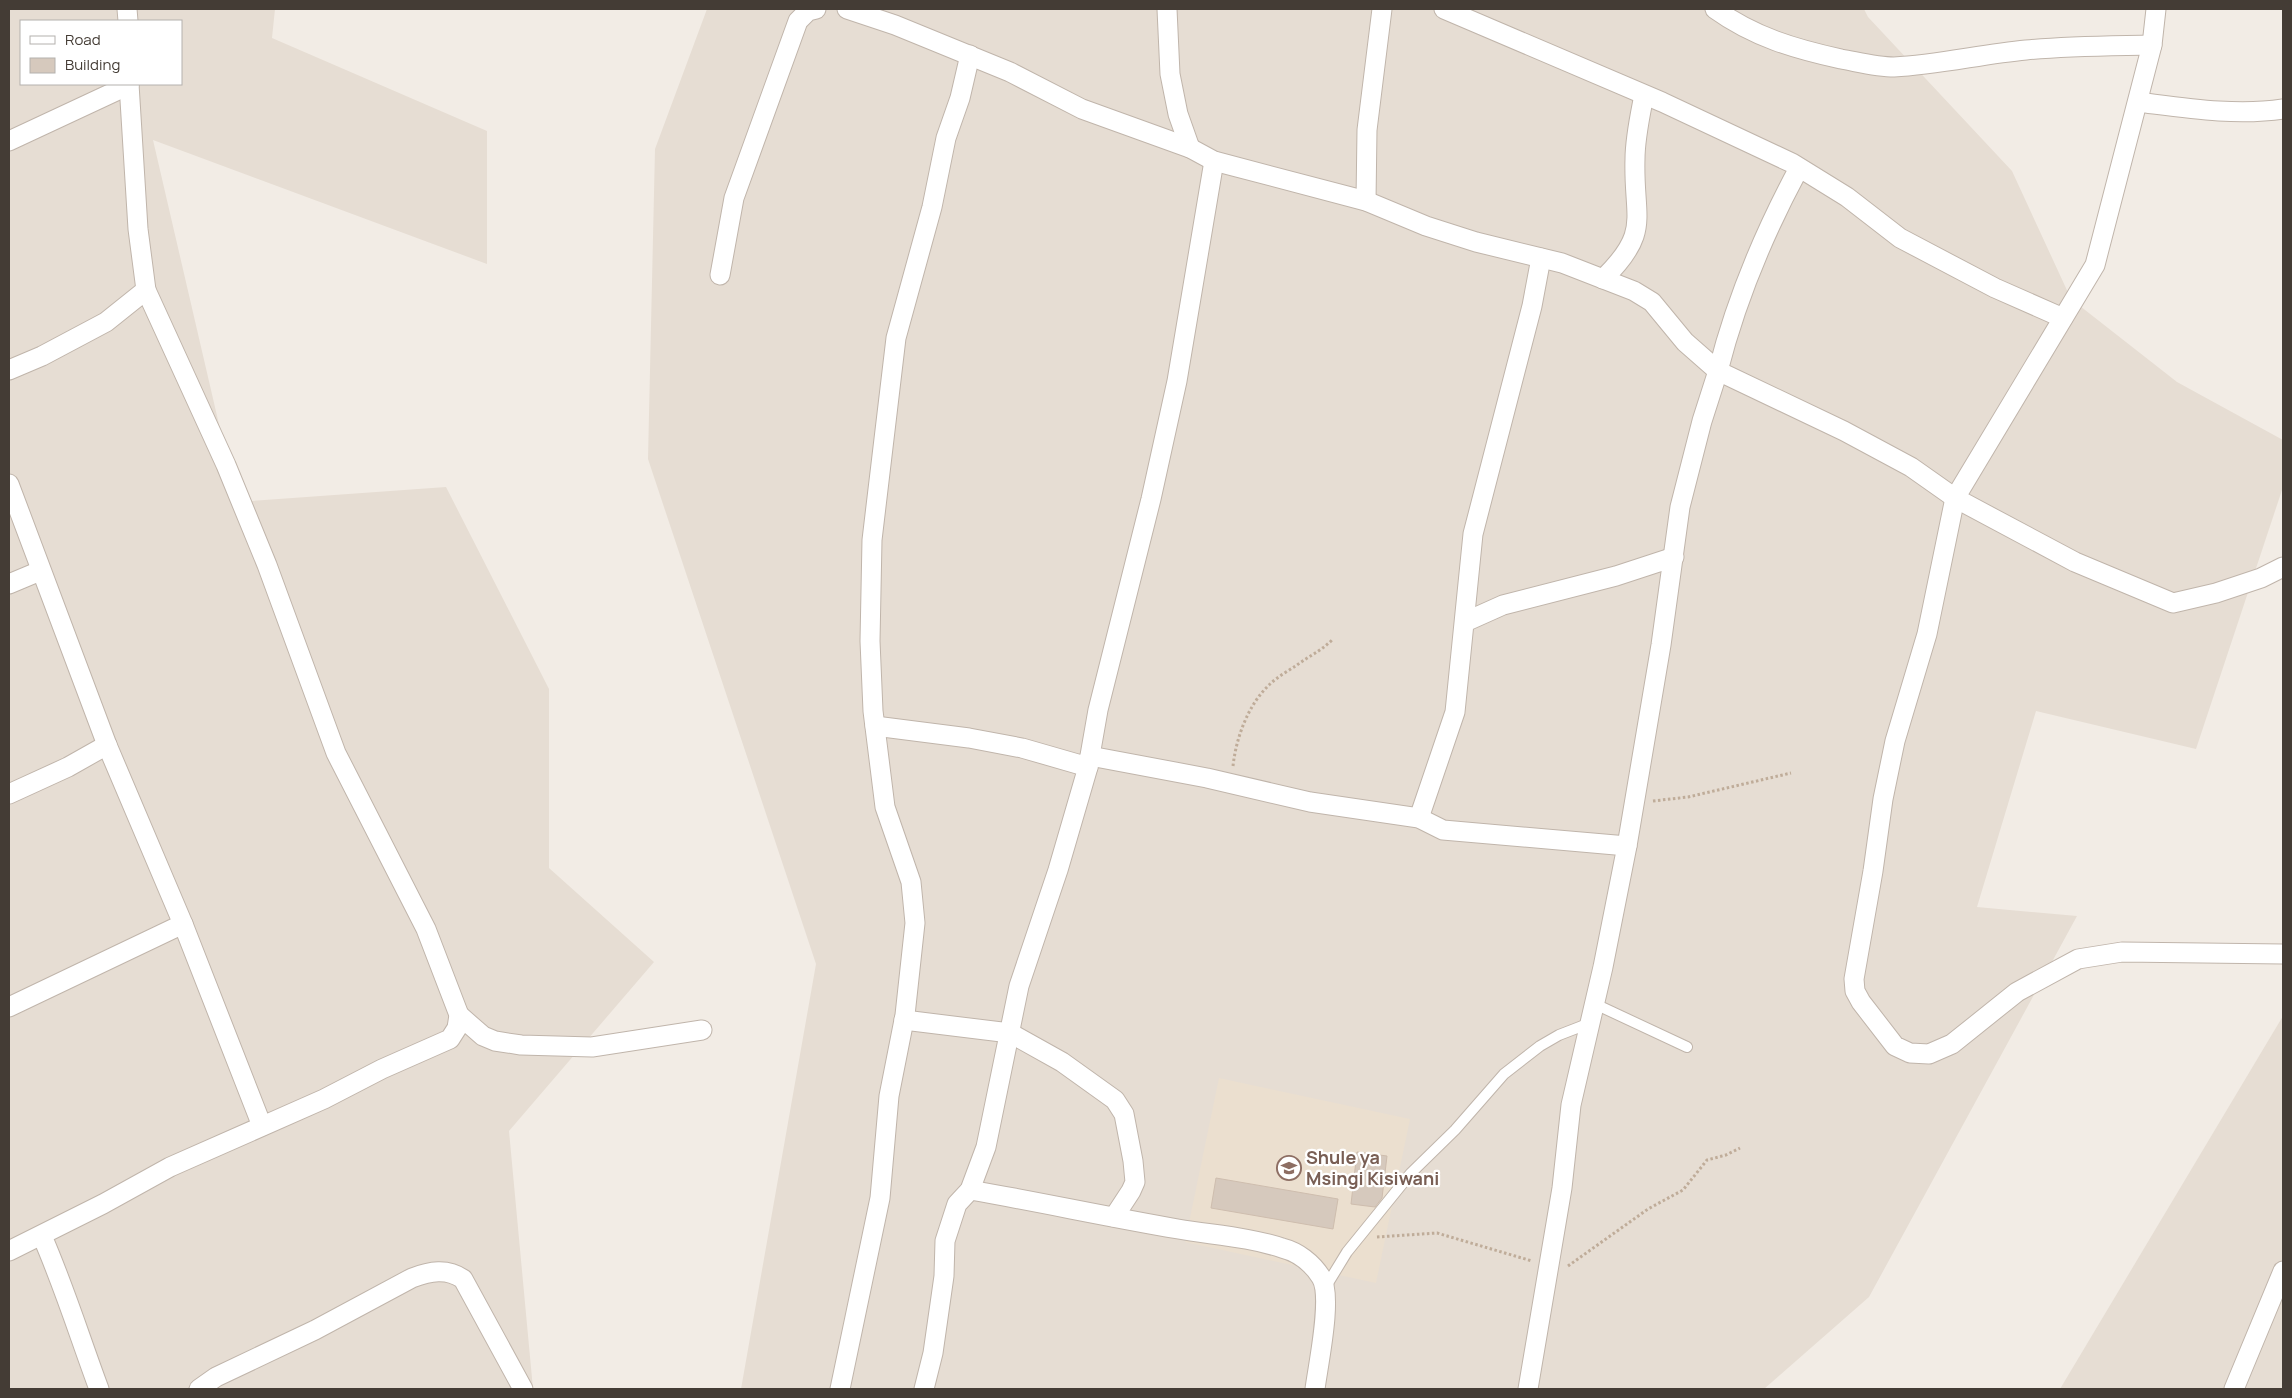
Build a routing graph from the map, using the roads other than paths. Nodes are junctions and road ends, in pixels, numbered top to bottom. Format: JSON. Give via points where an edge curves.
{"nodes":[{"id":1,"x":816,"y":9,"type":"edge"},
{"id":2,"x":847,"y":9,"type":"edge"},
{"id":3,"x":1168,"y":9,"type":"edge"},
{"id":4,"x":1382,"y":9,"type":"edge"},
{"id":5,"x":1444,"y":9,"type":"edge"},
{"id":6,"x":1715,"y":9,"type":"edge"},
{"id":7,"x":2156,"y":9,"type":"edge"},
{"id":8,"x":2152,"y":45,"type":"junction"},
{"id":9,"x":970,"y":55,"type":"junction"},
{"id":10,"x":129,"y":85,"type":"edge"},
{"id":11,"x":1644,"y":94,"type":"junction"},
{"id":12,"x":2138,"y":102,"type":"junction"},
{"id":13,"x":2283,"y":109,"type":"edge"},
{"id":14,"x":9,"y":141,"type":"edge"},
{"id":15,"x":1190,"y":148,"type":"junction"},
{"id":16,"x":1214,"y":160,"type":"junction"},
{"id":17,"x":1799,"y":168,"type":"junction"},
{"id":18,"x":1366,"y":201,"type":"junction"},
{"id":19,"x":1541,"y":258,"type":"junction"},
{"id":20,"x":720,"y":275,"type":"dead end"},
{"id":21,"x":1603,"y":279,"type":"junction"},
{"id":22,"x":146,"y":290,"type":"junction"},
{"id":23,"x":2063,"y":318,"type":"junction"},
{"id":24,"x":9,"y":370,"type":"edge"},
{"id":25,"x":1718,"y":371,"type":"junction"},
{"id":26,"x":9,"y":484,"type":"edge"},
{"id":27,"x":1955,"y":498,"type":"junction"},
{"id":28,"x":1674,"y":557,"type":"junction"},
{"id":29,"x":2283,"y":568,"type":"edge"},
{"id":30,"x":40,"y":571,"type":"junction"},
{"id":31,"x":9,"y":584,"type":"edge"},
{"id":32,"x":1465,"y":622,"type":"junction"},
{"id":33,"x":875,"y":726,"type":"junction"},
{"id":34,"x":107,"y":745,"type":"junction"},
{"id":35,"x":1089,"y":762,"type":"junction"},
{"id":36,"x":9,"y":794,"type":"edge"},
{"id":37,"x":1419,"y":818,"type":"junction"},
{"id":38,"x":1627,"y":846,"type":"junction"},
{"id":39,"x":183,"y":924,"type":"junction"},
{"id":40,"x":2283,"y":954,"type":"edge"},
{"id":41,"x":1595,"y":1004,"type":"junction"},
{"id":42,"x":9,"y":1007,"type":"edge"},
{"id":43,"x":459,"y":1015,"type":"junction"},
{"id":44,"x":904,"y":1020,"type":"junction"},
{"id":45,"x":1591,"y":1022,"type":"junction"},
{"id":46,"x":702,"y":1030,"type":"dead end"},
{"id":47,"x":1010,"y":1033,"type":"junction"},
{"id":48,"x":1687,"y":1047,"type":"dead end"},
{"id":49,"x":262,"y":1126,"type":"junction"},
{"id":50,"x":970,"y":1190,"type":"junction"},
{"id":51,"x":1114,"y":1216,"type":"junction"},
{"id":52,"x":42,"y":1236,"type":"junction"},
{"id":53,"x":9,"y":1251,"type":"edge"},
{"id":54,"x":2283,"y":1272,"type":"edge"},
{"id":55,"x":1324,"y":1288,"type":"junction"},
{"id":56,"x":219,"y":1383,"type":"edge"},
{"id":57,"x":99,"y":1389,"type":"edge"},
{"id":58,"x":199,"y":1389,"type":"edge"},
{"id":59,"x":523,"y":1389,"type":"edge"},
{"id":60,"x":840,"y":1389,"type":"edge"},
{"id":61,"x":924,"y":1389,"type":"edge"},
{"id":62,"x":1316,"y":1389,"type":"edge"},
{"id":63,"x":1528,"y":1389,"type":"edge"},
{"id":64,"x":2234,"y":1389,"type":"edge"}],
"edges":[{"from":1,"to":20,"type":"street","via":[[798,21],[734,198]]},
{"from":2,"to":9,"type":"street","via":[[895,24]]},
{"from":3,"to":15,"type":"street","via":[[1170,74],[1178,114]]},
{"from":4,"to":18,"type":"street","via":[[1367,130]]},
{"from":5,"to":11,"type":"street"},
{"from":6,"to":8,"type":"street","via":[[1734,23],[1779,43],[1892,67],[2026,50]]},
{"from":7,"to":8,"type":"street"},
{"from":8,"to":12,"type":"street"},
{"from":9,"to":15,"type":"street","via":[[1082,109]]},
{"from":9,"to":33,"type":"street","via":[[896,338],[872,540],[870,641]]},
{"from":10,"to":14,"type":"street"},
{"from":10,"to":22,"type":"street","via":[[138,229]]},
{"from":11,"to":17,"type":"street"},
{"from":11,"to":21,"type":"street","via":[[1635,159],[1636,234],[1621,262]]},
{"from":12,"to":13,"type":"street","via":[[2202,110],[2261,112]]},
{"from":12,"to":23,"type":"street","via":[[2095,265]]},
{"from":15,"to":16,"type":"street"},
{"from":16,"to":18,"type":"street"},
{"from":16,"to":35,"type":"street","via":[[1177,381],[1098,710]]},
{"from":17,"to":23,"type":"street","via":[[1847,197],[1900,238],[1995,288]]},
{"from":17,"to":25,"type":"street","via":[[1759,249],[1726,339]]},
{"from":18,"to":19,"type":"street","via":[[1426,226]]},
{"from":19,"to":21,"type":"street"},
{"from":19,"to":32,"type":"street","via":[[1532,306],[1473,534]]},
{"from":21,"to":25,"type":"street","via":[[1652,302],[1685,342]]},
{"from":22,"to":24,"type":"street","via":[[106,322]]},
{"from":22,"to":43,"type":"street","via":[[267,564],[336,754],[426,929]]},
{"from":23,"to":27,"type":"street"},
{"from":25,"to":27,"type":"street","via":[[1844,431],[1911,467]]},
{"from":25,"to":28,"type":"street","via":[[1680,507]]},
{"from":26,"to":30,"type":"street"},
{"from":27,"to":29,"type":"street","via":[[2075,562],[2172,603],[2216,593]]},
{"from":27,"to":40,"type":"street","via":[[1927,634],[1895,740],[1883,799],[1854,979],[1855,991],[1861,1002],[1895,1046],[1910,1053],[1929,1054],[1952,1044],[2017,992],[2078,959],[2122,952]]},
{"from":28,"to":32,"type":"street","via":[[1616,576],[1503,605]]},
{"from":28,"to":38,"type":"street"},
{"from":30,"to":31,"type":"street"},
{"from":30,"to":34,"type":"street"},
{"from":32,"to":37,"type":"street","via":[[1455,712]]},
{"from":33,"to":35,"type":"street","via":[[969,738]]},
{"from":33,"to":44,"type":"street","via":[[885,807],[911,882],[914,922]]},
{"from":34,"to":36,"type":"street"},
{"from":34,"to":39,"type":"street"},
{"from":35,"to":37,"type":"street"},
{"from":35,"to":47,"type":"street","via":[[1061,862],[1018,986]]},
{"from":37,"to":38,"type":"street","via":[[1443,830],[1470,834]]},
{"from":38,"to":41,"type":"street"},
{"from":39,"to":42,"type":"street"},
{"from":39,"to":49,"type":"street"},
{"from":41,"to":45,"type":"street"},
{"from":41,"to":48,"type":"lane"},
{"from":43,"to":46,"type":"street","via":[[483,1036],[520,1045],[592,1047]]},
{"from":43,"to":49,"type":"street","via":[[457,1028],[450,1039]]},
{"from":44,"to":47,"type":"street"},
{"from":44,"to":60,"type":"street","via":[[889,1096],[880,1198]]},
{"from":45,"to":55,"type":"lane","via":[[1546,1042],[1504,1074],[1455,1130],[1411,1173],[1347,1252]]},
{"from":45,"to":63,"type":"street","via":[[1571,1105],[1562,1188]]},
{"from":47,"to":50,"type":"street","via":[[986,1147]]},
{"from":47,"to":51,"type":"street","via":[[1098,1087],[1115,1100],[1124,1114],[1135,1182]]},
{"from":49,"to":52,"type":"street","via":[[170,1167]]},
{"from":50,"to":51,"type":"street"},
{"from":50,"to":61,"type":"street","via":[[957,1204],[945,1241],[944,1276],[933,1353]]},
{"from":51,"to":55,"type":"street","via":[[1284,1248],[1304,1258],[1321,1278]]},
{"from":52,"to":53,"type":"street"},
{"from":52,"to":57,"type":"street","via":[[62,1281]]},
{"from":54,"to":64,"type":"street"},
{"from":55,"to":62,"type":"street","via":[[1326,1310]]},
{"from":56,"to":58,"type":"street"},
{"from":56,"to":59,"type":"street","via":[[412,1278],[443,1271],[463,1279]]}]}
